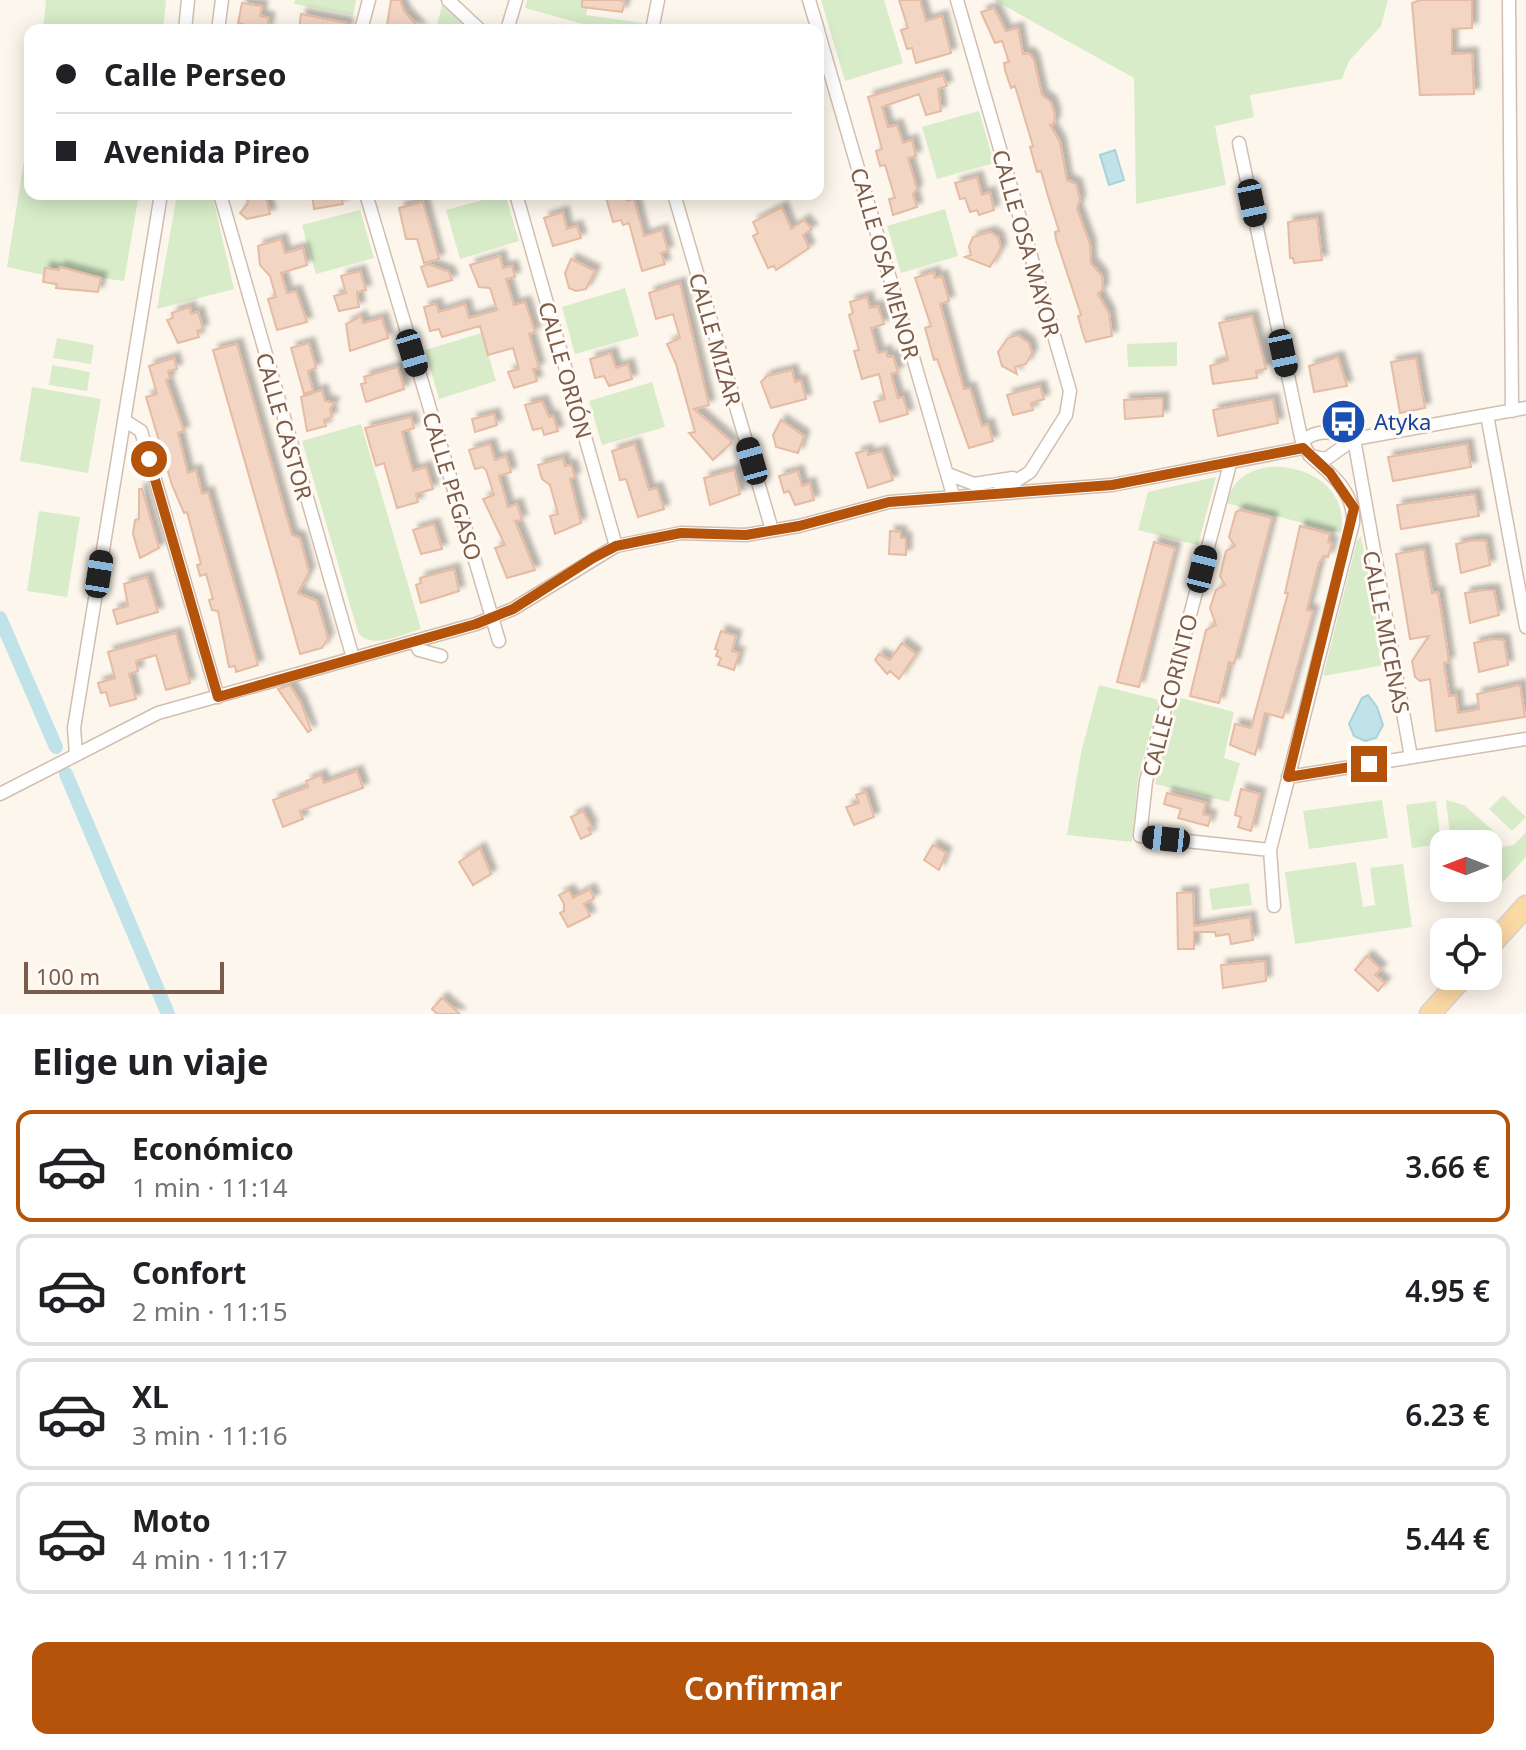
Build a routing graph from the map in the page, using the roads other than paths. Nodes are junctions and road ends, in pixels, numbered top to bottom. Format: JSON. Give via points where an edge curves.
{"nodes":[{"id":1,"x":188,"y":0,"type":"edge"},
{"id":2,"x":222,"y":0,"type":"edge"},
{"id":3,"x":369,"y":0,"type":"edge"},
{"id":4,"x":448,"y":0,"type":"edge"},
{"id":5,"x":516,"y":0,"type":"edge"},
{"id":6,"x":658,"y":0,"type":"edge"},
{"id":7,"x":809,"y":0,"type":"edge"},
{"id":8,"x":957,"y":0,"type":"edge"},
{"id":9,"x":1509,"y":0,"type":"edge"},
{"id":10,"x":186,"y":24,"type":"edge"},
{"id":11,"x":219,"y":24,"type":"edge"},
{"id":12,"x":363,"y":24,"type":"edge"},
{"id":13,"x":474,"y":24,"type":"edge"},
{"id":14,"x":509,"y":24,"type":"edge"},
{"id":15,"x":653,"y":24,"type":"edge"},
{"id":16,"x":816,"y":24,"type":"edge"},
{"id":17,"x":824,"y":50,"type":"edge"},
{"id":18,"x":1239,"y":143,"type":"dead end"},
{"id":19,"x":160,"y":200,"type":"edge"},
{"id":20,"x":222,"y":200,"type":"edge"},
{"id":21,"x":368,"y":200,"type":"edge"},
{"id":22,"x":518,"y":200,"type":"edge"},
{"id":23,"x":676,"y":200,"type":"edge"},
{"id":24,"x":1526,"y":408,"type":"edge"},
{"id":25,"x":1512,"y":411,"type":"junction"},
{"id":26,"x":1487,"y":415,"type":"junction"},
{"id":27,"x":124,"y":420,"type":"junction"},
{"id":28,"x":1346,"y":440,"type":"junction"},
{"id":29,"x":1305,"y":449,"type":"junction"},
{"id":30,"x":1230,"y":464,"type":"junction"},
{"id":31,"x":948,"y":474,"type":"junction"},
{"id":32,"x":974,"y":488,"type":"junction"},
{"id":33,"x":995,"y":489,"type":"junction"},
{"id":34,"x":953,"y":495,"type":"junction"},
{"id":35,"x":1359,"y":507,"type":"junction"},
{"id":36,"x":772,"y":530,"type":"junction"},
{"id":37,"x":616,"y":546,"type":"junction"},
{"id":38,"x":493,"y":617,"type":"junction"},
{"id":39,"x":1526,"y":627,"type":"edge"},
{"id":40,"x":414,"y":641,"type":"junction"},
{"id":41,"x":499,"y":641,"type":"dead end"},
{"id":42,"x":441,"y":656,"type":"dead end"},
{"id":43,"x":353,"y":658,"type":"junction"},
{"id":44,"x":218,"y":697,"type":"junction"},
{"id":45,"x":1526,"y":739,"type":"edge"},
{"id":46,"x":76,"y":754,"type":"junction"},
{"id":47,"x":1411,"y":757,"type":"junction"},
{"id":48,"x":1288,"y":777,"type":"junction"},
{"id":49,"x":0,"y":794,"type":"edge"},
{"id":50,"x":1270,"y":850,"type":"junction"},
{"id":51,"x":1274,"y":906,"type":"dead end"},
{"id":52,"x":1526,"y":906,"type":"edge"},
{"id":53,"x":1502,"y":933,"type":"edge"},
{"id":54,"x":1451,"y":990,"type":"edge"},
{"id":55,"x":1430,"y":1014,"type":"edge"}],
"edges":[{"from":1,"to":10,"type":"street"},
{"from":2,"to":11,"type":"street"},
{"from":3,"to":12,"type":"street"},
{"from":4,"to":13,"type":"street"},
{"from":5,"to":14,"type":"street"},
{"from":6,"to":15,"type":"street"},
{"from":7,"to":16,"type":"street","name":"CALLE OSA MENOR"},
{"from":8,"to":33,"type":"street","name":"CALLE OSA MAYOR","via":[[1070,391],[1066,415],[1025,477]]},
{"from":9,"to":25,"type":"street"},
{"from":17,"to":31,"type":"street","name":"CALLE OSA MENOR"},
{"from":18,"to":29,"type":"street"},
{"from":19,"to":27,"type":"street"},
{"from":20,"to":43,"type":"street","name":"CALLE CASTOR"},
{"from":21,"to":38,"type":"street","name":"CALLE PEGASO"},
{"from":22,"to":37,"type":"street","name":"CALLE ORIÓN"},
{"from":23,"to":36,"type":"street","name":"CALLE MIZAR"},
{"from":24,"to":25,"type":"street"},
{"from":25,"to":26,"type":"street"},
{"from":26,"to":28,"type":"street"},
{"from":26,"to":39,"type":"street"},
{"from":27,"to":44,"type":"street","via":[[141,431]]},
{"from":27,"to":46,"type":"street","via":[[74,728]]},
{"from":28,"to":29,"type":"street","via":[[1319,433]]},
{"from":28,"to":29,"type":"street","via":[[1326,459]]},
{"from":28,"to":35,"type":"street","name":"CALLE MICENAS"},
{"from":29,"to":30,"type":"street"},
{"from":29,"to":35,"type":"street"},
{"from":30,"to":33,"type":"street","via":[[1062,492]]},
{"from":30,"to":50,"type":"street","name":"CALLE CORINTO","via":[[1146,781],[1140,836]]},
{"from":31,"to":32,"type":"street"},
{"from":31,"to":34,"type":"street","name":"CALLE OSA MENOR"},
{"from":32,"to":33,"type":"street"},
{"from":32,"to":34,"type":"street"},
{"from":34,"to":36,"type":"street","via":[[868,506]]},
{"from":35,"to":47,"type":"street","name":"CALLE MICENAS"},
{"from":35,"to":48,"type":"street"},
{"from":36,"to":37,"type":"street","via":[[746,535],[681,533]]},
{"from":37,"to":38,"type":"street"},
{"from":38,"to":40,"type":"street"},
{"from":38,"to":41,"type":"street","name":"CALLE PEGASO"},
{"from":40,"to":42,"type":"street","via":[[419,650]]},
{"from":40,"to":43,"type":"street"},
{"from":43,"to":44,"type":"street"},
{"from":44,"to":46,"type":"street","via":[[158,713]]},
{"from":45,"to":47,"type":"street"},
{"from":46,"to":49,"type":"street"},
{"from":47,"to":48,"type":"street"},
{"from":48,"to":50,"type":"street"},
{"from":50,"to":51,"type":"street"},
{"from":52,"to":53,"type":"main road"},
{"from":54,"to":55,"type":"main road"}]}
